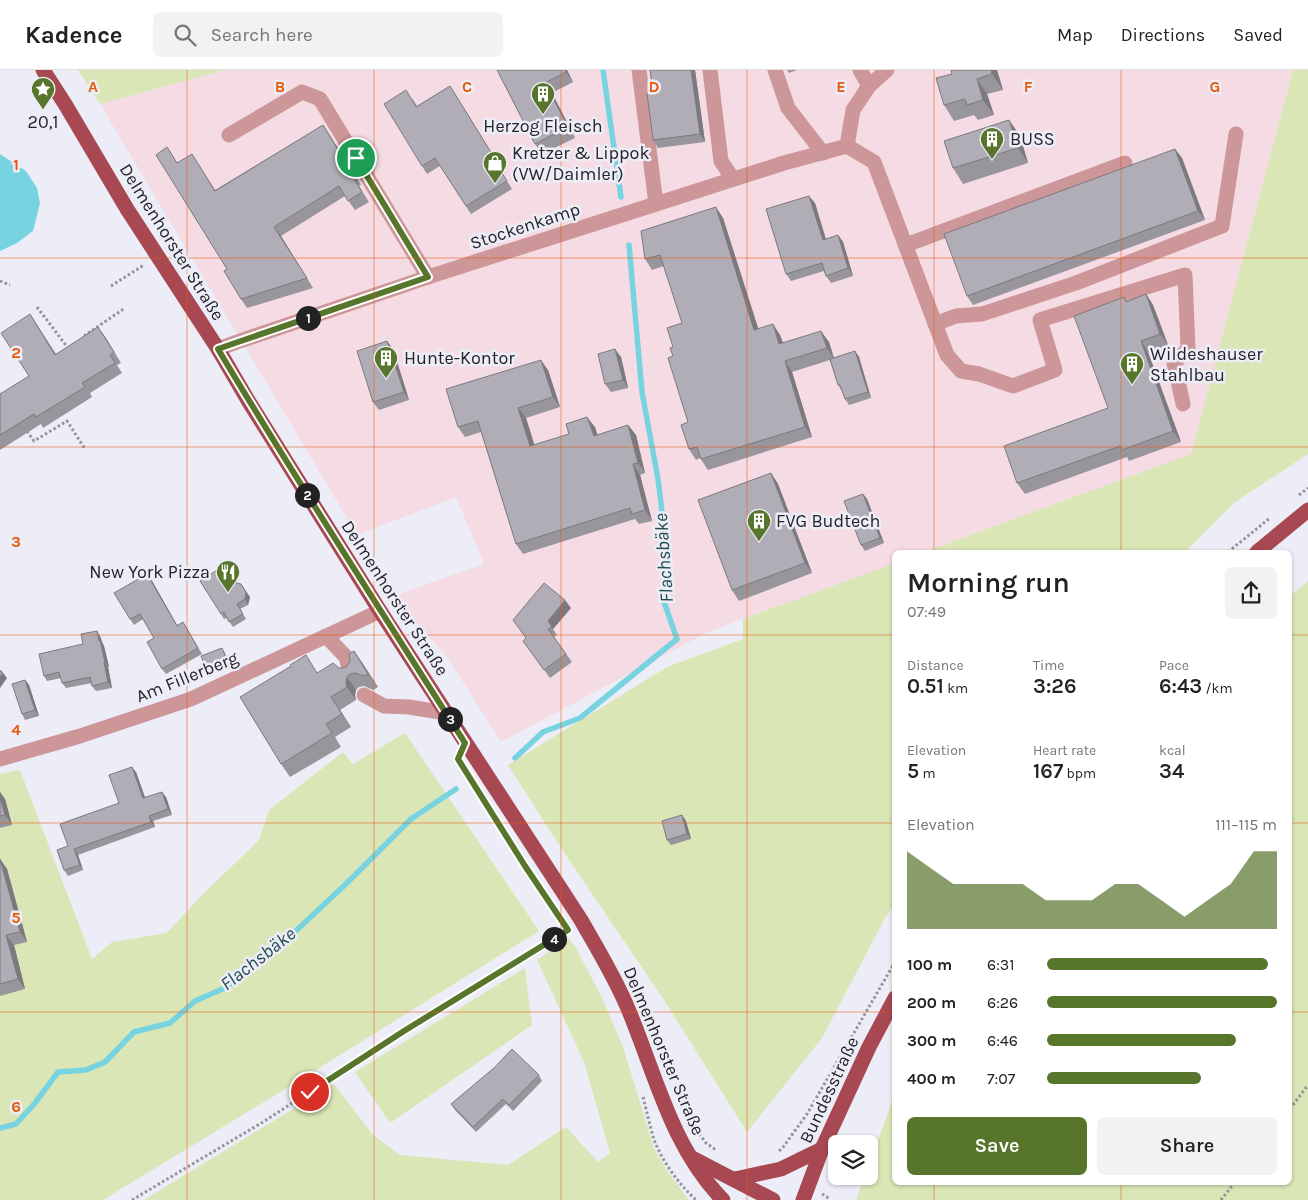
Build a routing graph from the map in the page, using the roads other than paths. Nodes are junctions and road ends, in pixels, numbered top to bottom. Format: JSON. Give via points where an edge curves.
{"nodes":[{"id":1,"x":44,"y":70,"type":"edge"},
{"id":2,"x":639,"y":70,"type":"edge"},
{"id":3,"x":710,"y":70,"type":"edge"},
{"id":4,"x":775,"y":70,"type":"edge"},
{"id":5,"x":860,"y":70,"type":"edge"},
{"id":6,"x":887,"y":70,"type":"edge"},
{"id":7,"x":868,"y":86,"type":"junction"},
{"id":8,"x":1236,"y":134,"type":"dead end"},
{"id":9,"x":229,"y":135,"type":"dead end"},
{"id":10,"x":847,"y":146,"type":"junction"},
{"id":11,"x":822,"y":154,"type":"junction"},
{"id":12,"x":1125,"y":163,"type":"dead end"},
{"id":13,"x":733,"y":179,"type":"junction"},
{"id":14,"x":656,"y":204,"type":"junction"},
{"id":15,"x":906,"y":245,"type":"junction"},
{"id":16,"x":428,"y":277,"type":"junction"},
{"id":17,"x":935,"y":324,"type":"junction"},
{"id":18,"x":218,"y":349,"type":"junction"},
{"id":19,"x":1184,"y":404,"type":"dead end"},
{"id":20,"x":1308,"y":510,"type":"edge"},
{"id":21,"x":1259,"y":550,"type":"edge"},
{"id":22,"x":380,"y":611,"type":"junction"},
{"id":23,"x":326,"y":636,"type":"junction"},
{"id":24,"x":350,"y":672,"type":"edge"},
{"id":25,"x":364,"y":695,"type":"edge"},
{"id":26,"x":446,"y":712,"type":"junction"},
{"id":27,"x":0,"y":759,"type":"edge"},
{"id":28,"x":892,"y":1004,"type":"edge"},
{"id":29,"x":822,"y":1149,"type":"junction"},
{"id":30,"x":691,"y":1158,"type":"junction"},
{"id":31,"x":735,"y":1179,"type":"junction"},
{"id":32,"x":722,"y":1200,"type":"edge"},
{"id":33,"x":773,"y":1200,"type":"edge"},
{"id":34,"x":803,"y":1200,"type":"edge"}],
"edges":[{"from":1,"to":18,"type":"main road","name":"Delmenhorster Straße","via":[[127,209]]},
{"from":2,"to":14,"type":"street"},
{"from":3,"to":13,"type":"street","via":[[721,161]]},
{"from":4,"to":11,"type":"street","via":[[788,108]]},
{"from":5,"to":7,"type":"street"},
{"from":6,"to":7,"type":"street"},
{"from":7,"to":10,"type":"street","via":[[853,110]]},
{"from":8,"to":17,"type":"street","via":[[1222,226],[1076,283],[982,314],[956,316]]},
{"from":9,"to":16,"type":"street","via":[[302,92],[320,99]]},
{"from":10,"to":11,"type":"street","name":"Stockenkamp"},
{"from":10,"to":15,"type":"street","via":[[874,162]]},
{"from":11,"to":13,"type":"street","name":"Stockenkamp"},
{"from":12,"to":15,"type":"street"},
{"from":13,"to":14,"type":"street","name":"Stockenkamp"},
{"from":14,"to":16,"type":"street","name":"Stockenkamp"},
{"from":15,"to":17,"type":"street"},
{"from":16,"to":18,"type":"street","name":"Stockenkamp"},
{"from":17,"to":19,"type":"street","via":[[947,355],[961,371],[1013,386],[1055,370],[1040,320],[1185,275],[1188,349],[1174,362]]},
{"from":18,"to":22,"type":"main road","name":"Delmenhorster Straße"},
{"from":20,"to":21,"type":"main road"},
{"from":22,"to":23,"type":"street","name":"Am Fillerberg"},
{"from":22,"to":26,"type":"main road","name":"Delmenhorster Straße"},
{"from":23,"to":24,"type":"street","via":[[346,657]]},
{"from":23,"to":27,"type":"street","name":"Am Fillerberg","via":[[191,699]]},
{"from":25,"to":26,"type":"street","via":[[384,706]]},
{"from":26,"to":30,"type":"main road","name":"Delmenhorster Straße","via":[[581,920],[609,970],[628,1008],[673,1125]]},
{"from":28,"to":29,"type":"main road","name":"Bundesstraße"},
{"from":29,"to":31,"type":"main road","via":[[781,1169]]},
{"from":29,"to":34,"type":"main road","name":"Bundesstraße"},
{"from":30,"to":31,"type":"main road","name":"Delmenhorster Straße"},
{"from":30,"to":32,"type":"main road","name":"Delmenhorster Straße"},
{"from":31,"to":33,"type":"main road","name":"Delmenhorster Straße"}]}
